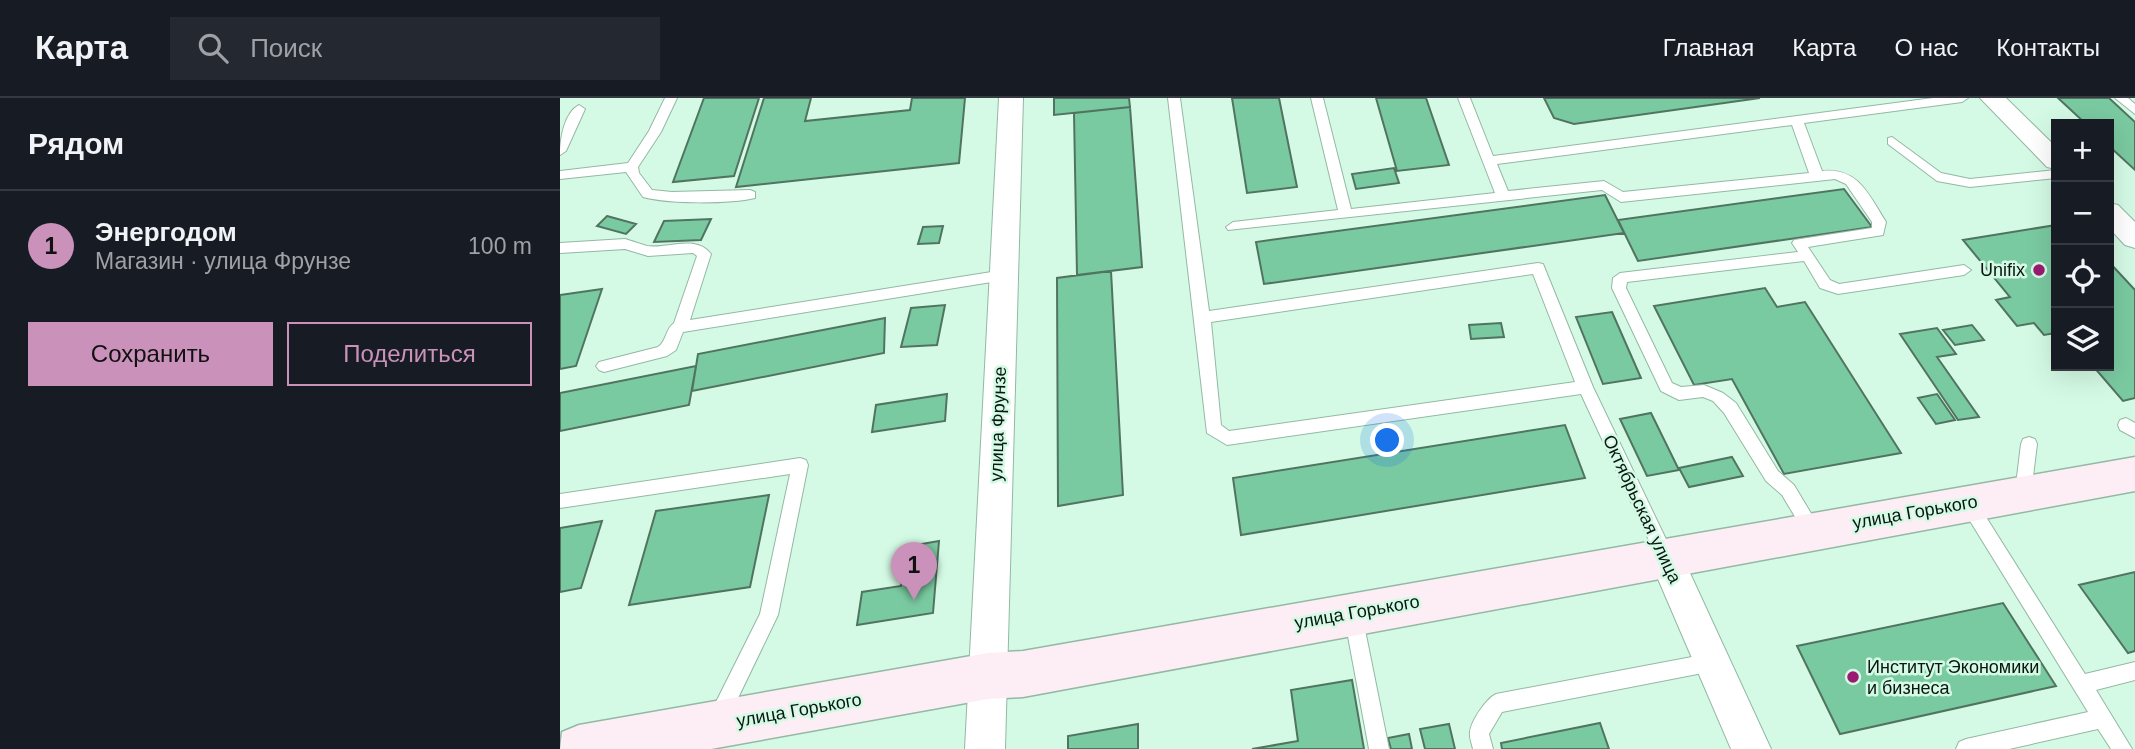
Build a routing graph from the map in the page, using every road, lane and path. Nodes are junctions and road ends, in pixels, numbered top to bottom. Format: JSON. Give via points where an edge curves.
{"nodes":[{"id":1,"x":671,"y":98,"type":"edge"},
{"id":2,"x":1011,"y":98,"type":"edge"},
{"id":3,"x":1174,"y":98,"type":"edge"},
{"id":4,"x":1317,"y":98,"type":"edge"},
{"id":5,"x":1464,"y":98,"type":"edge"},
{"id":6,"x":1962,"y":98,"type":"edge"},
{"id":7,"x":1992,"y":98,"type":"edge"},
{"id":8,"x":2121,"y":98,"type":"edge"},
{"id":9,"x":579,"y":109,"type":"dead end"},
{"id":10,"x":2135,"y":110,"type":"edge"},
{"id":11,"x":1797,"y":121,"type":"junction"},
{"id":12,"x":1892,"y":141,"type":"dead end"},
{"id":13,"x":560,"y":151,"type":"edge"},
{"id":14,"x":2051,"y":156,"type":"edge"},
{"id":15,"x":1489,"y":161,"type":"junction"},
{"id":16,"x":632,"y":167,"type":"junction"},
{"id":17,"x":560,"y":175,"type":"edge"},
{"id":18,"x":2051,"y":175,"type":"edge"},
{"id":19,"x":1818,"y":176,"type":"junction"},
{"id":20,"x":750,"y":195,"type":"dead end"},
{"id":21,"x":1503,"y":196,"type":"junction"},
{"id":22,"x":1345,"y":213,"type":"junction"},
{"id":23,"x":2114,"y":217,"type":"edge"},
{"id":24,"x":1233,"y":227,"type":"dead end"},
{"id":25,"x":2135,"y":238,"type":"edge"},
{"id":26,"x":560,"y":248,"type":"edge"},
{"id":27,"x":1807,"y":256,"type":"junction"},
{"id":28,"x":1964,"y":270,"type":"dead end"},
{"id":29,"x":1004,"y":275,"type":"junction"},
{"id":30,"x":1202,"y":317,"type":"junction"},
{"id":31,"x":680,"y":327,"type":"junction"},
{"id":32,"x":604,"y":366,"type":"dead end"},
{"id":33,"x":1585,"y":387,"type":"junction"},
{"id":34,"x":2029,"y":444,"type":"dead end"},
{"id":35,"x":2135,"y":474,"type":"edge"},
{"id":36,"x":2023,"y":493,"type":"junction"},
{"id":37,"x":560,"y":501,"type":"edge"},
{"id":38,"x":1968,"y":503,"type":"junction"},
{"id":39,"x":1812,"y":530,"type":"junction"},
{"id":40,"x":1666,"y":558,"type":"junction"},
{"id":41,"x":1353,"y":612,"type":"junction"},
{"id":42,"x":1713,"y":662,"type":"junction"},
{"id":43,"x":2135,"y":671,"type":"edge"},
{"id":44,"x":988,"y":676,"type":"junction"},
{"id":45,"x":2081,"y":684,"type":"junction"},
{"id":46,"x":2103,"y":718,"type":"junction"},
{"id":47,"x":715,"y":724,"type":"junction"},
{"id":48,"x":579,"y":749,"type":"edge"},
{"id":49,"x":985,"y":749,"type":"edge"},
{"id":50,"x":1379,"y":749,"type":"edge"},
{"id":51,"x":1483,"y":749,"type":"edge"},
{"id":52,"x":1751,"y":749,"type":"edge"},
{"id":53,"x":1966,"y":749,"type":"edge"},
{"id":54,"x":2122,"y":749,"type":"edge"}],
"edges":[{"from":1,"to":16,"type":"lane"},
{"from":2,"to":29,"type":"street","name":"улица Фрунзе"},
{"from":3,"to":30,"type":"lane"},
{"from":4,"to":22,"type":"lane"},
{"from":5,"to":15,"type":"lane"},
{"from":6,"to":11,"type":"lane"},
{"from":7,"to":14,"type":"street"},
{"from":8,"to":10,"type":"lane"},
{"from":9,"to":13,"type":"lane"},
{"from":11,"to":15,"type":"lane"},
{"from":11,"to":19,"type":"lane"},
{"from":12,"to":18,"type":"lane","via":[[1937,177],[1970,183]]},
{"from":15,"to":21,"type":"lane"},
{"from":16,"to":17,"type":"lane"},
{"from":16,"to":20,"type":"lane","via":[[648,194]]},
{"from":19,"to":21,"type":"lane","via":[[1621,197],[1604,185]]},
{"from":19,"to":27,"type":"lane","via":[[1837,174],[1851,181],[1879,222],[1878,232],[1799,243]]},
{"from":21,"to":22,"type":"lane"},
{"from":22,"to":24,"type":"lane"},
{"from":23,"to":25,"type":"street"},
{"from":26,"to":31,"type":"lane","via":[[625,244],[648,251],[700,250],[704,254]]},
{"from":27,"to":28,"type":"lane","via":[[1825,284],[1838,289]]},
{"from":27,"to":39,"type":"lane","via":[[1620,278],[1619,288],[1666,387],[1679,394],[1704,391],[1730,408]]},
{"from":29,"to":31,"type":"lane"},
{"from":29,"to":44,"type":"street","name":"улица Фрунзе"},
{"from":30,"to":33,"type":"lane","name":"Октябрьская улица","via":[[1538,268]]},
{"from":30,"to":33,"type":"lane","via":[[1213,428],[1227,438]]},
{"from":31,"to":32,"type":"lane","via":[[671,346],[662,352]]},
{"from":33,"to":40,"type":"lane","name":"Октябрьская улица"},
{"from":34,"to":36,"type":"lane"},
{"from":35,"to":36,"type":"main road","name":"улица Горького"},
{"from":36,"to":38,"type":"main road","name":"улица Горького"},
{"from":37,"to":47,"type":"lane","via":[[800,465],[769,615]]},
{"from":38,"to":39,"type":"main road","name":"улица Горького"},
{"from":38,"to":45,"type":"lane"},
{"from":39,"to":40,"type":"main road","name":"улица Горького"},
{"from":40,"to":41,"type":"main road","name":"улица Горького"},
{"from":40,"to":42,"type":"street","name":"Октябрьская улица"},
{"from":41,"to":44,"type":"main road","name":"улица Горького","via":[[1023,674]]},
{"from":41,"to":50,"type":"lane"},
{"from":42,"to":51,"type":"lane","via":[[1496,704],[1479,733]]},
{"from":42,"to":52,"type":"street","name":"Октябрьская улица"},
{"from":43,"to":45,"type":"lane"},
{"from":44,"to":47,"type":"main road","name":"улица Горького"},
{"from":44,"to":49,"type":"street","name":"улица Фрунзе"},
{"from":45,"to":46,"type":"lane"},
{"from":46,"to":53,"type":"lane"},
{"from":46,"to":54,"type":"lane"},
{"from":47,"to":48,"type":"main road","name":"улица Горького"}]}
